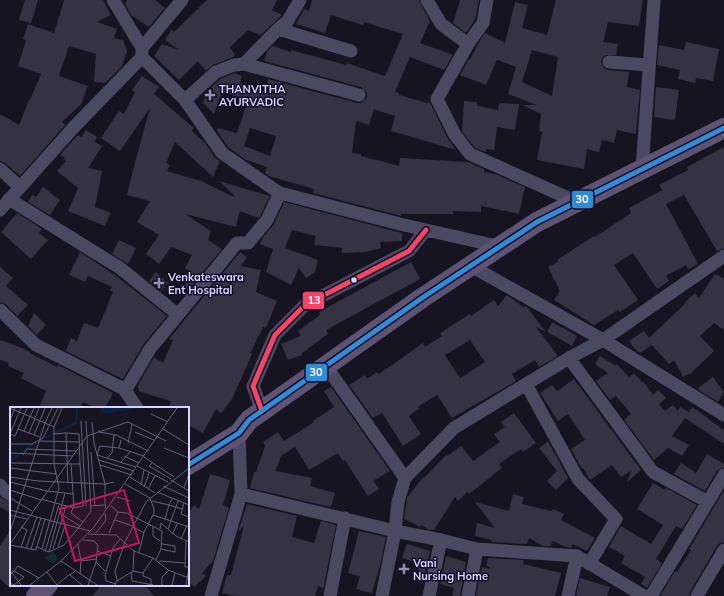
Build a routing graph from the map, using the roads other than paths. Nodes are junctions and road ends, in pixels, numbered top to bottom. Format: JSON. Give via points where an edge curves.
{"nodes":[{"id":1,"x":113,"y":0,"type":"edge"},
{"id":2,"x":182,"y":0,"type":"edge"},
{"id":3,"x":300,"y":0,"type":"edge"},
{"id":4,"x":427,"y":0,"type":"edge"},
{"id":5,"x":487,"y":0,"type":"edge"},
{"id":6,"x":654,"y":0,"type":"edge"},
{"id":7,"x":278,"y":29,"type":"junction"},
{"id":8,"x":468,"y":44,"type":"junction"},
{"id":9,"x":351,"y":51,"type":"dead end"},
{"id":10,"x":142,"y":53,"type":"junction"},
{"id":11,"x":609,"y":62,"type":"dead end"},
{"id":12,"x":244,"y":64,"type":"junction"},
{"id":13,"x":649,"y":65,"type":"junction"},
{"id":14,"x":359,"y":96,"type":"dead end"},
{"id":15,"x":186,"y":100,"type":"junction"},
{"id":16,"x":723,"y":129,"type":"edge"},
{"id":17,"x":0,"y":168,"type":"edge"},
{"id":18,"x":642,"y":169,"type":"junction"},
{"id":19,"x":20,"y":187,"type":"junction"},
{"id":20,"x":280,"y":192,"type":"junction"},
{"id":21,"x":9,"y":198,"type":"junction"},
{"id":22,"x":577,"y":202,"type":"junction"},
{"id":23,"x":0,"y":210,"type":"edge"},
{"id":24,"x":426,"y":230,"type":"junction"},
{"id":25,"x":502,"y":247,"type":"junction"},
{"id":26,"x":724,"y":256,"type":"edge"},
{"id":27,"x":471,"y":266,"type":"junction"},
{"id":28,"x":0,"y":310,"type":"edge"},
{"id":29,"x":178,"y":314,"type":"junction"},
{"id":30,"x":603,"y":340,"type":"junction"},
{"id":31,"x":569,"y":358,"type":"junction"},
{"id":32,"x":326,"y":366,"type":"junction"},
{"id":33,"x":526,"y":384,"type":"junction"},
{"id":34,"x":125,"y":391,"type":"junction"},
{"id":35,"x":136,"y":407,"type":"edge"},
{"id":36,"x":262,"y":411,"type":"junction"},
{"id":37,"x":722,"y":411,"type":"edge"},
{"id":38,"x":239,"y":433,"type":"junction"},
{"id":39,"x":189,"y":464,"type":"edge"},
{"id":40,"x":724,"y":475,"type":"edge"},
{"id":41,"x":405,"y":478,"type":"junction"},
{"id":42,"x":0,"y":485,"type":"edge"},
{"id":43,"x":10,"y":494,"type":"edge"},
{"id":44,"x":241,"y":494,"type":"junction"},
{"id":45,"x":708,"y":502,"type":"junction"},
{"id":46,"x":345,"y":518,"type":"junction"},
{"id":47,"x":395,"y":531,"type":"junction"},
{"id":48,"x":441,"y":540,"type":"junction"},
{"id":49,"x":477,"y":549,"type":"junction"},
{"id":50,"x":724,"y":550,"type":"edge"},
{"id":51,"x":577,"y":556,"type":"junction"},
{"id":52,"x":589,"y":564,"type":"junction"},
{"id":53,"x":47,"y":586,"type":"edge"},
{"id":54,"x":36,"y":596,"type":"edge"},
{"id":55,"x":211,"y":596,"type":"edge"},
{"id":56,"x":330,"y":596,"type":"edge"},
{"id":57,"x":382,"y":596,"type":"edge"},
{"id":58,"x":429,"y":596,"type":"edge"},
{"id":59,"x":468,"y":596,"type":"edge"},
{"id":60,"x":568,"y":596,"type":"edge"},
{"id":61,"x":644,"y":596,"type":"edge"},
{"id":62,"x":651,"y":596,"type":"edge"},
{"id":63,"x":697,"y":596,"type":"edge"}],
"edges":[{"from":1,"to":10,"type":"street"},
{"from":2,"to":10,"type":"street"},
{"from":3,"to":7,"type":"street","via":[[287,22]]},
{"from":4,"to":8,"type":"street","via":[[441,24]]},
{"from":5,"to":8,"type":"street","via":[[483,23]]},
{"from":6,"to":13,"type":"street"},
{"from":7,"to":9,"type":"street"},
{"from":7,"to":12,"type":"street"},
{"from":8,"to":22,"type":"street","via":[[437,99],[455,135],[470,154]]},
{"from":10,"to":15,"type":"street"},
{"from":10,"to":19,"type":"street"},
{"from":11,"to":13,"type":"street"},
{"from":12,"to":14,"type":"street"},
{"from":12,"to":15,"type":"street","via":[[216,72]]},
{"from":13,"to":18,"type":"street"},
{"from":15,"to":20,"type":"street","via":[[222,153]]},
{"from":16,"to":18,"type":"main road"},
{"from":17,"to":19,"type":"street"},
{"from":18,"to":22,"type":"main road"},
{"from":19,"to":21,"type":"street"},
{"from":20,"to":24,"type":"street"},
{"from":20,"to":29,"type":"street","via":[[267,220],[248,243],[237,242]]},
{"from":21,"to":23,"type":"street"},
{"from":21,"to":29,"type":"street","via":[[120,268]]},
{"from":22,"to":25,"type":"main road","via":[[537,222]]},
{"from":24,"to":25,"type":"street"},
{"from":24,"to":36,"type":"street","via":[[409,251],[306,305],[275,335],[252,386]]},
{"from":25,"to":27,"type":"main road"},
{"from":26,"to":30,"type":"street"},
{"from":27,"to":30,"type":"street"},
{"from":27,"to":32,"type":"main road"},
{"from":28,"to":34,"type":"street","via":[[36,346]]},
{"from":29,"to":34,"type":"street","via":[[150,348]]},
{"from":30,"to":31,"type":"street"},
{"from":30,"to":37,"type":"street"},
{"from":31,"to":33,"type":"street"},
{"from":31,"to":45,"type":"street","via":[[653,472]]},
{"from":32,"to":36,"type":"main road"},
{"from":32,"to":41,"type":"street"},
{"from":33,"to":41,"type":"street","via":[[454,428]]},
{"from":33,"to":52,"type":"street","via":[[578,478],[616,519]]},
{"from":34,"to":35,"type":"street"},
{"from":36,"to":38,"type":"main road","via":[[249,420]]},
{"from":38,"to":39,"type":"main road"},
{"from":38,"to":44,"type":"street"},
{"from":40,"to":45,"type":"street"},
{"from":41,"to":47,"type":"street","via":[[398,502]]},
{"from":42,"to":43,"type":"street"},
{"from":44,"to":46,"type":"street"},
{"from":44,"to":55,"type":"street"},
{"from":45,"to":62,"type":"street"},
{"from":46,"to":47,"type":"street"},
{"from":46,"to":56,"type":"street"},
{"from":47,"to":48,"type":"street"},
{"from":47,"to":57,"type":"street"},
{"from":48,"to":49,"type":"street"},
{"from":48,"to":58,"type":"street"},
{"from":49,"to":51,"type":"street"},
{"from":49,"to":59,"type":"street"},
{"from":50,"to":63,"type":"street"},
{"from":51,"to":52,"type":"street"},
{"from":51,"to":60,"type":"street"},
{"from":52,"to":61,"type":"street"},
{"from":53,"to":54,"type":"main road"}]}
